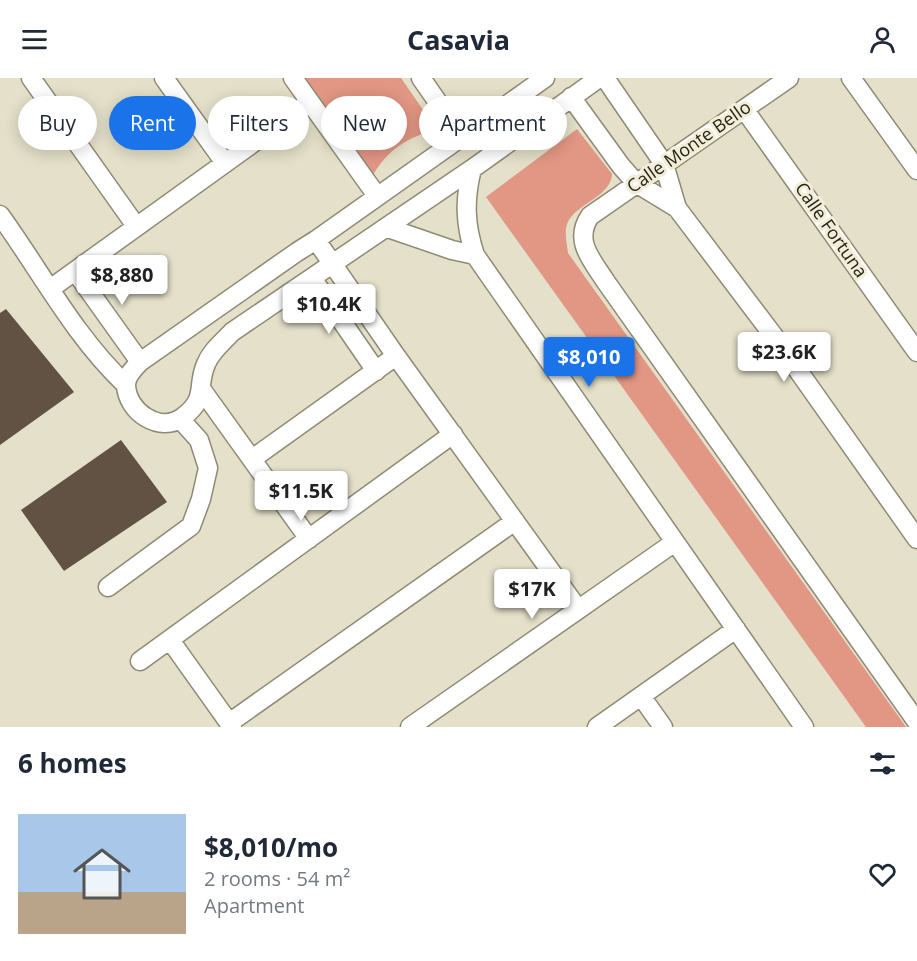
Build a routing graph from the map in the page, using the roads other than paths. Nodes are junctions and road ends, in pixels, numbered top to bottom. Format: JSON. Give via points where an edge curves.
{"nodes":[{"id":1,"x":32,"y":78,"type":"edge"},
{"id":2,"x":164,"y":78,"type":"edge"},
{"id":3,"x":293,"y":78,"type":"edge"},
{"id":4,"x":420,"y":78,"type":"edge"},
{"id":5,"x":544,"y":78,"type":"edge"},
{"id":6,"x":600,"y":78,"type":"edge"},
{"id":7,"x":605,"y":78,"type":"edge"},
{"id":8,"x":789,"y":78,"type":"edge"},
{"id":9,"x":851,"y":78,"type":"edge"},
{"id":10,"x":433,"y":96,"type":"edge"},
{"id":11,"x":519,"y":96,"type":"edge"},
{"id":12,"x":571,"y":97,"type":"junction"},
{"id":13,"x":310,"y":102,"type":"junction"},
{"id":14,"x":744,"y":109,"type":"junction"},
{"id":15,"x":443,"y":150,"type":"edge"},
{"id":16,"x":225,"y":163,"type":"junction"},
{"id":17,"x":664,"y":164,"type":"junction"},
{"id":18,"x":472,"y":169,"type":"junction"},
{"id":19,"x":917,"y":170,"type":"edge"},
{"id":20,"x":636,"y":183,"type":"junction"},
{"id":21,"x":377,"y":196,"type":"junction"},
{"id":22,"x":677,"y":208,"type":"junction"},
{"id":23,"x":0,"y":215,"type":"edge"},
{"id":24,"x":136,"y":226,"type":"junction"},
{"id":25,"x":388,"y":228,"type":"junction"},
{"id":26,"x":6,"y":237,"type":"edge"},
{"id":27,"x":316,"y":240,"type":"junction"},
{"id":28,"x":475,"y":255,"type":"junction"},
{"id":29,"x":332,"y":263,"type":"junction"},
{"id":30,"x":75,"y":271,"type":"junction"},
{"id":31,"x":312,"y":278,"type":"junction"},
{"id":32,"x":50,"y":289,"type":"junction"},
{"id":33,"x":917,"y":352,"type":"edge"},
{"id":34,"x":396,"y":356,"type":"junction"},
{"id":35,"x":140,"y":362,"type":"junction"},
{"id":36,"x":376,"y":370,"type":"junction"},
{"id":37,"x":126,"y":385,"type":"junction"},
{"id":38,"x":202,"y":390,"type":"junction"},
{"id":39,"x":180,"y":418,"type":"junction"},
{"id":40,"x":453,"y":434,"type":"junction"},
{"id":41,"x":252,"y":459,"type":"junction"},
{"id":42,"x":515,"y":520,"type":"junction"},
{"id":43,"x":309,"y":539,"type":"junction"},
{"id":44,"x":917,"y":539,"type":"edge"},
{"id":45,"x":675,"y":542,"type":"junction"},
{"id":46,"x":108,"y":587,"type":"dead end"},
{"id":47,"x":578,"y":609,"type":"junction"},
{"id":48,"x":736,"y":629,"type":"junction"},
{"id":49,"x":170,"y":640,"type":"junction"},
{"id":50,"x":140,"y":661,"type":"dead end"},
{"id":51,"x":641,"y":696,"type":"junction"},
{"id":52,"x":917,"y":722,"type":"edge"},
{"id":53,"x":230,"y":725,"type":"edge"},
{"id":54,"x":410,"y":727,"type":"edge"},
{"id":55,"x":597,"y":727,"type":"edge"},
{"id":56,"x":663,"y":727,"type":"edge"},
{"id":57,"x":804,"y":727,"type":"edge"}],
"edges":[{"from":1,"to":24,"type":"street"},
{"from":2,"to":16,"type":"street"},
{"from":3,"to":13,"type":"street"},
{"from":4,"to":10,"type":"street"},
{"from":5,"to":11,"type":"street"},
{"from":6,"to":12,"type":"street"},
{"from":7,"to":17,"type":"street"},
{"from":8,"to":14,"type":"street","name":"Calle Monte Bello"},
{"from":9,"to":19,"type":"street"},
{"from":12,"to":18,"type":"street"},
{"from":12,"to":20,"type":"street"},
{"from":13,"to":16,"type":"street"},
{"from":13,"to":21,"type":"street"},
{"from":14,"to":17,"type":"street","name":"Calle Monte Bello"},
{"from":14,"to":33,"type":"street","name":"Calle Fortuna"},
{"from":15,"to":21,"type":"street"},
{"from":16,"to":24,"type":"street"},
{"from":17,"to":20,"type":"street","name":"Calle Monte Bello"},
{"from":17,"to":22,"type":"street"},
{"from":18,"to":25,"type":"street"},
{"from":18,"to":28,"type":"street","via":[[465,212]]},
{"from":20,"to":22,"type":"street"},
{"from":20,"to":52,"type":"street","name":"Calle Monte Bello","via":[[590,216],[584,226],[582,239],[591,259]]},
{"from":21,"to":27,"type":"street"},
{"from":22,"to":44,"type":"street","via":[[773,335]]},
{"from":23,"to":26,"type":"street"},
{"from":24,"to":30,"type":"street"},
{"from":25,"to":28,"type":"street"},
{"from":25,"to":29,"type":"street"},
{"from":26,"to":32,"type":"street"},
{"from":27,"to":29,"type":"street"},
{"from":27,"to":35,"type":"street"},
{"from":28,"to":45,"type":"street"},
{"from":29,"to":31,"type":"street"},
{"from":29,"to":34,"type":"street"},
{"from":30,"to":32,"type":"street"},
{"from":30,"to":35,"type":"street"},
{"from":31,"to":36,"type":"street"},
{"from":31,"to":38,"type":"street","via":[[232,332],[211,355],[203,374]]},
{"from":32,"to":37,"type":"street","via":[[92,348]]},
{"from":34,"to":36,"type":"street"},
{"from":34,"to":40,"type":"street"},
{"from":35,"to":37,"type":"street"},
{"from":36,"to":41,"type":"street"},
{"from":37,"to":39,"type":"street","via":[[132,403],[156,422],[170,423]]},
{"from":38,"to":39,"type":"street","via":[[197,403]]},
{"from":38,"to":41,"type":"street"},
{"from":39,"to":46,"type":"street","via":[[199,440],[208,468],[191,526]]},
{"from":40,"to":42,"type":"street"},
{"from":40,"to":43,"type":"street"},
{"from":41,"to":43,"type":"street"},
{"from":42,"to":47,"type":"street"},
{"from":42,"to":53,"type":"street"},
{"from":43,"to":49,"type":"street"},
{"from":45,"to":47,"type":"street"},
{"from":45,"to":48,"type":"street"},
{"from":47,"to":54,"type":"street"},
{"from":48,"to":51,"type":"street"},
{"from":48,"to":57,"type":"street"},
{"from":49,"to":50,"type":"street"},
{"from":49,"to":53,"type":"street"},
{"from":51,"to":55,"type":"street"},
{"from":51,"to":56,"type":"street"}]}
